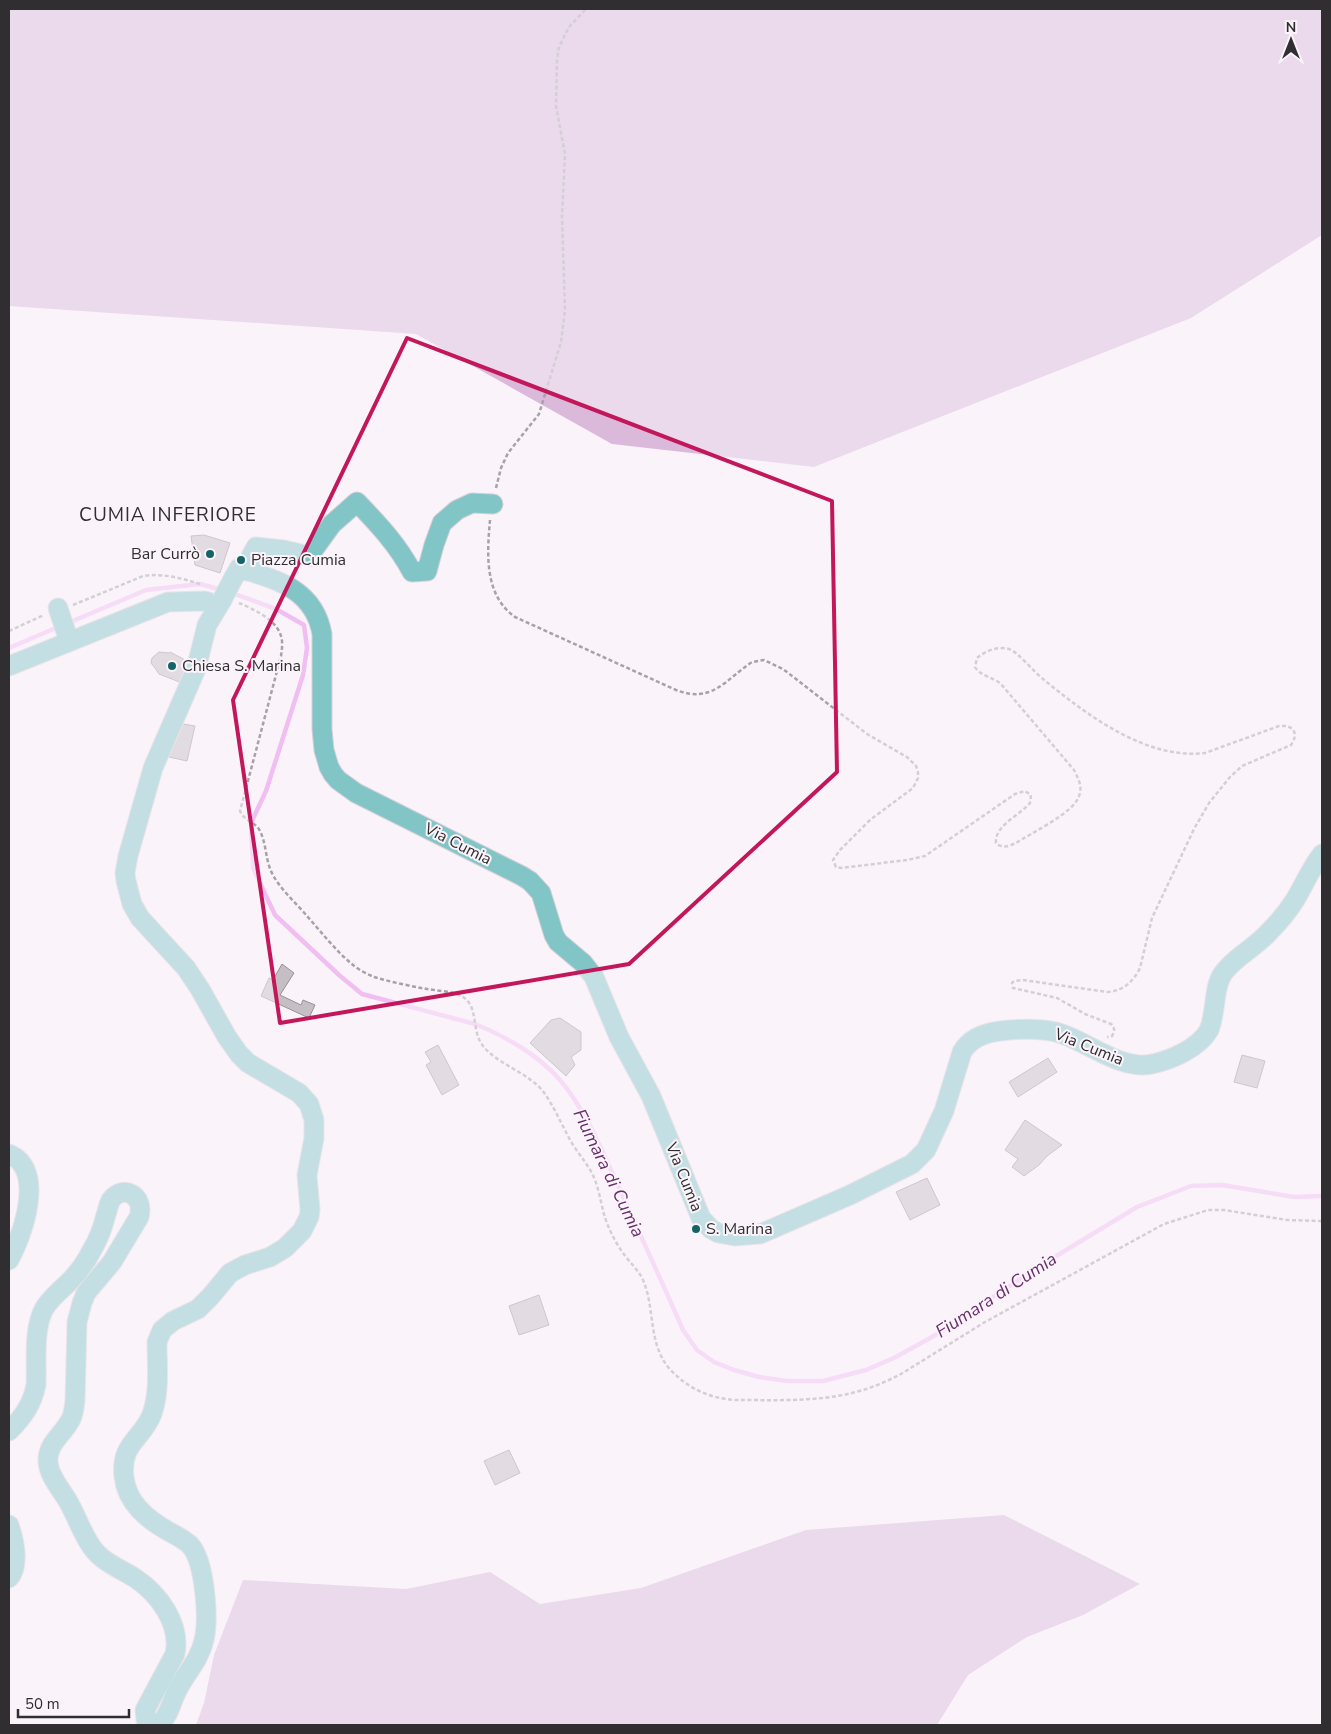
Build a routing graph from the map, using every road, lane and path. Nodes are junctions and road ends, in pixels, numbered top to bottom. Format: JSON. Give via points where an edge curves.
{"nodes":[{"id":1,"x":586,"y":9,"type":"edge"},
{"id":2,"x":493,"y":504,"type":"junction"},
{"id":3,"x":240,"y":574,"type":"junction"},
{"id":4,"x":205,"y":587,"type":"dead end"},
{"id":5,"x":225,"y":602,"type":"junction"},
{"id":6,"x":58,"y":611,"type":"junction"},
{"id":7,"x":9,"y":631,"type":"edge"},
{"id":8,"x":68,"y":639,"type":"junction"},
{"id":9,"x":9,"y":666,"type":"edge"},
{"id":10,"x":1322,"y":854,"type":"edge"},
{"id":11,"x":1103,"y":1037,"type":"dead end"},
{"id":12,"x":9,"y":1154,"type":"edge"},
{"id":13,"x":1322,"y":1221,"type":"edge"},
{"id":14,"x":9,"y":1260,"type":"edge"},
{"id":15,"x":9,"y":1432,"type":"edge"},
{"id":16,"x":9,"y":1525,"type":"edge"},
{"id":17,"x":9,"y":1578,"type":"edge"}],
"edges":[{"from":1,"to":2,"type":"path","via":[[569,26],[557,60],[556,106],[565,154],[562,217],[565,310],[561,342],[541,408],[504,460]]},
{"from":2,"to":3,"type":"street","via":[[472,503],[457,510],[442,524],[427,571],[412,572],[384,529],[357,502],[332,524],[309,556],[256,547]]},
{"from":2,"to":11,"type":"path","via":[[488,549],[492,588],[502,607],[515,617],[691,694],[717,689],[752,662],[770,661],[867,734],[912,761],[918,772],[913,788],[870,820],[840,850],[833,860],[836,867],[849,868],[924,856],[1021,792],[1031,795],[1030,803],[999,831],[995,839],[998,846],[1016,843],[1076,803],[1080,782],[1074,770],[1001,684],[977,671],[977,658],[994,649],[1004,648],[1016,653],[1049,684],[1102,721],[1170,753],[1205,754],[1279,726],[1293,729],[1295,740],[1291,744],[1242,766],[1209,804],[1152,918],[1140,968],[1127,986],[1107,992],[1023,980],[1012,983],[1013,988],[1057,998],[1111,1024],[1114,1028],[1112,1036]]},
{"from":3,"to":5,"type":"street","bridge":true},
{"from":3,"to":10,"type":"street","name":"Via Cumia","via":[[275,580],[294,589],[318,617],[322,642],[324,750],[329,767],[338,780],[356,793],[522,876],[541,893],[558,942],[594,977],[611,1021],[652,1096],[696,1210],[705,1224],[718,1233],[748,1236],[772,1230],[912,1164],[926,1150],[944,1112],[965,1046],[977,1037],[1005,1030],[1046,1030],[1136,1065],[1166,1060],[1195,1045],[1211,1023],[1222,974],[1281,919]]},
{"from":4,"to":6,"type":"path","via":[[178,577],[149,575]]},
{"from":5,"to":8,"type":"street","via":[[168,602]]},
{"from":5,"to":13,"type":"path","via":[[250,608],[268,619],[282,638],[281,656],[240,811],[261,833],[272,874],[360,971],[466,999],[473,1010],[481,1043],[539,1086],[590,1168],[609,1230],[642,1278],[661,1355],[690,1386],[723,1400],[823,1398],[854,1393],[902,1374],[985,1322],[1164,1224],[1208,1210]]},
{"from":5,"to":15,"type":"street","via":[[207,625],[196,668],[153,768],[128,856],[126,882],[140,918],[186,968],[236,1050],[248,1063],[300,1093],[310,1104],[314,1138],[307,1175],[310,1210],[302,1231],[270,1257],[230,1273],[203,1304],[167,1325],[157,1342],[154,1404],[147,1424],[126,1452],[124,1483],[139,1511],[185,1541],[196,1555],[202,1571],[206,1620],[204,1640],[199,1657],[177,1691],[164,1720],[155,1724],[146,1720],[145,1710],[175,1654],[174,1628],[156,1595],[94,1551],[48,1463],[53,1442],[71,1420],[74,1411],[77,1322],[82,1303],[139,1217],[140,1204],[130,1193],[111,1200],[97,1242],[83,1266],[42,1314],[38,1327],[35,1393],[24,1415]]},
{"from":6,"to":7,"type":"path"},
{"from":6,"to":8,"type":"street"},
{"from":8,"to":9,"type":"street"},
{"from":12,"to":14,"type":"street","via":[[26,1169],[28,1204],[18,1242]]},
{"from":16,"to":17,"type":"street","via":[[14,1562]]}]}
